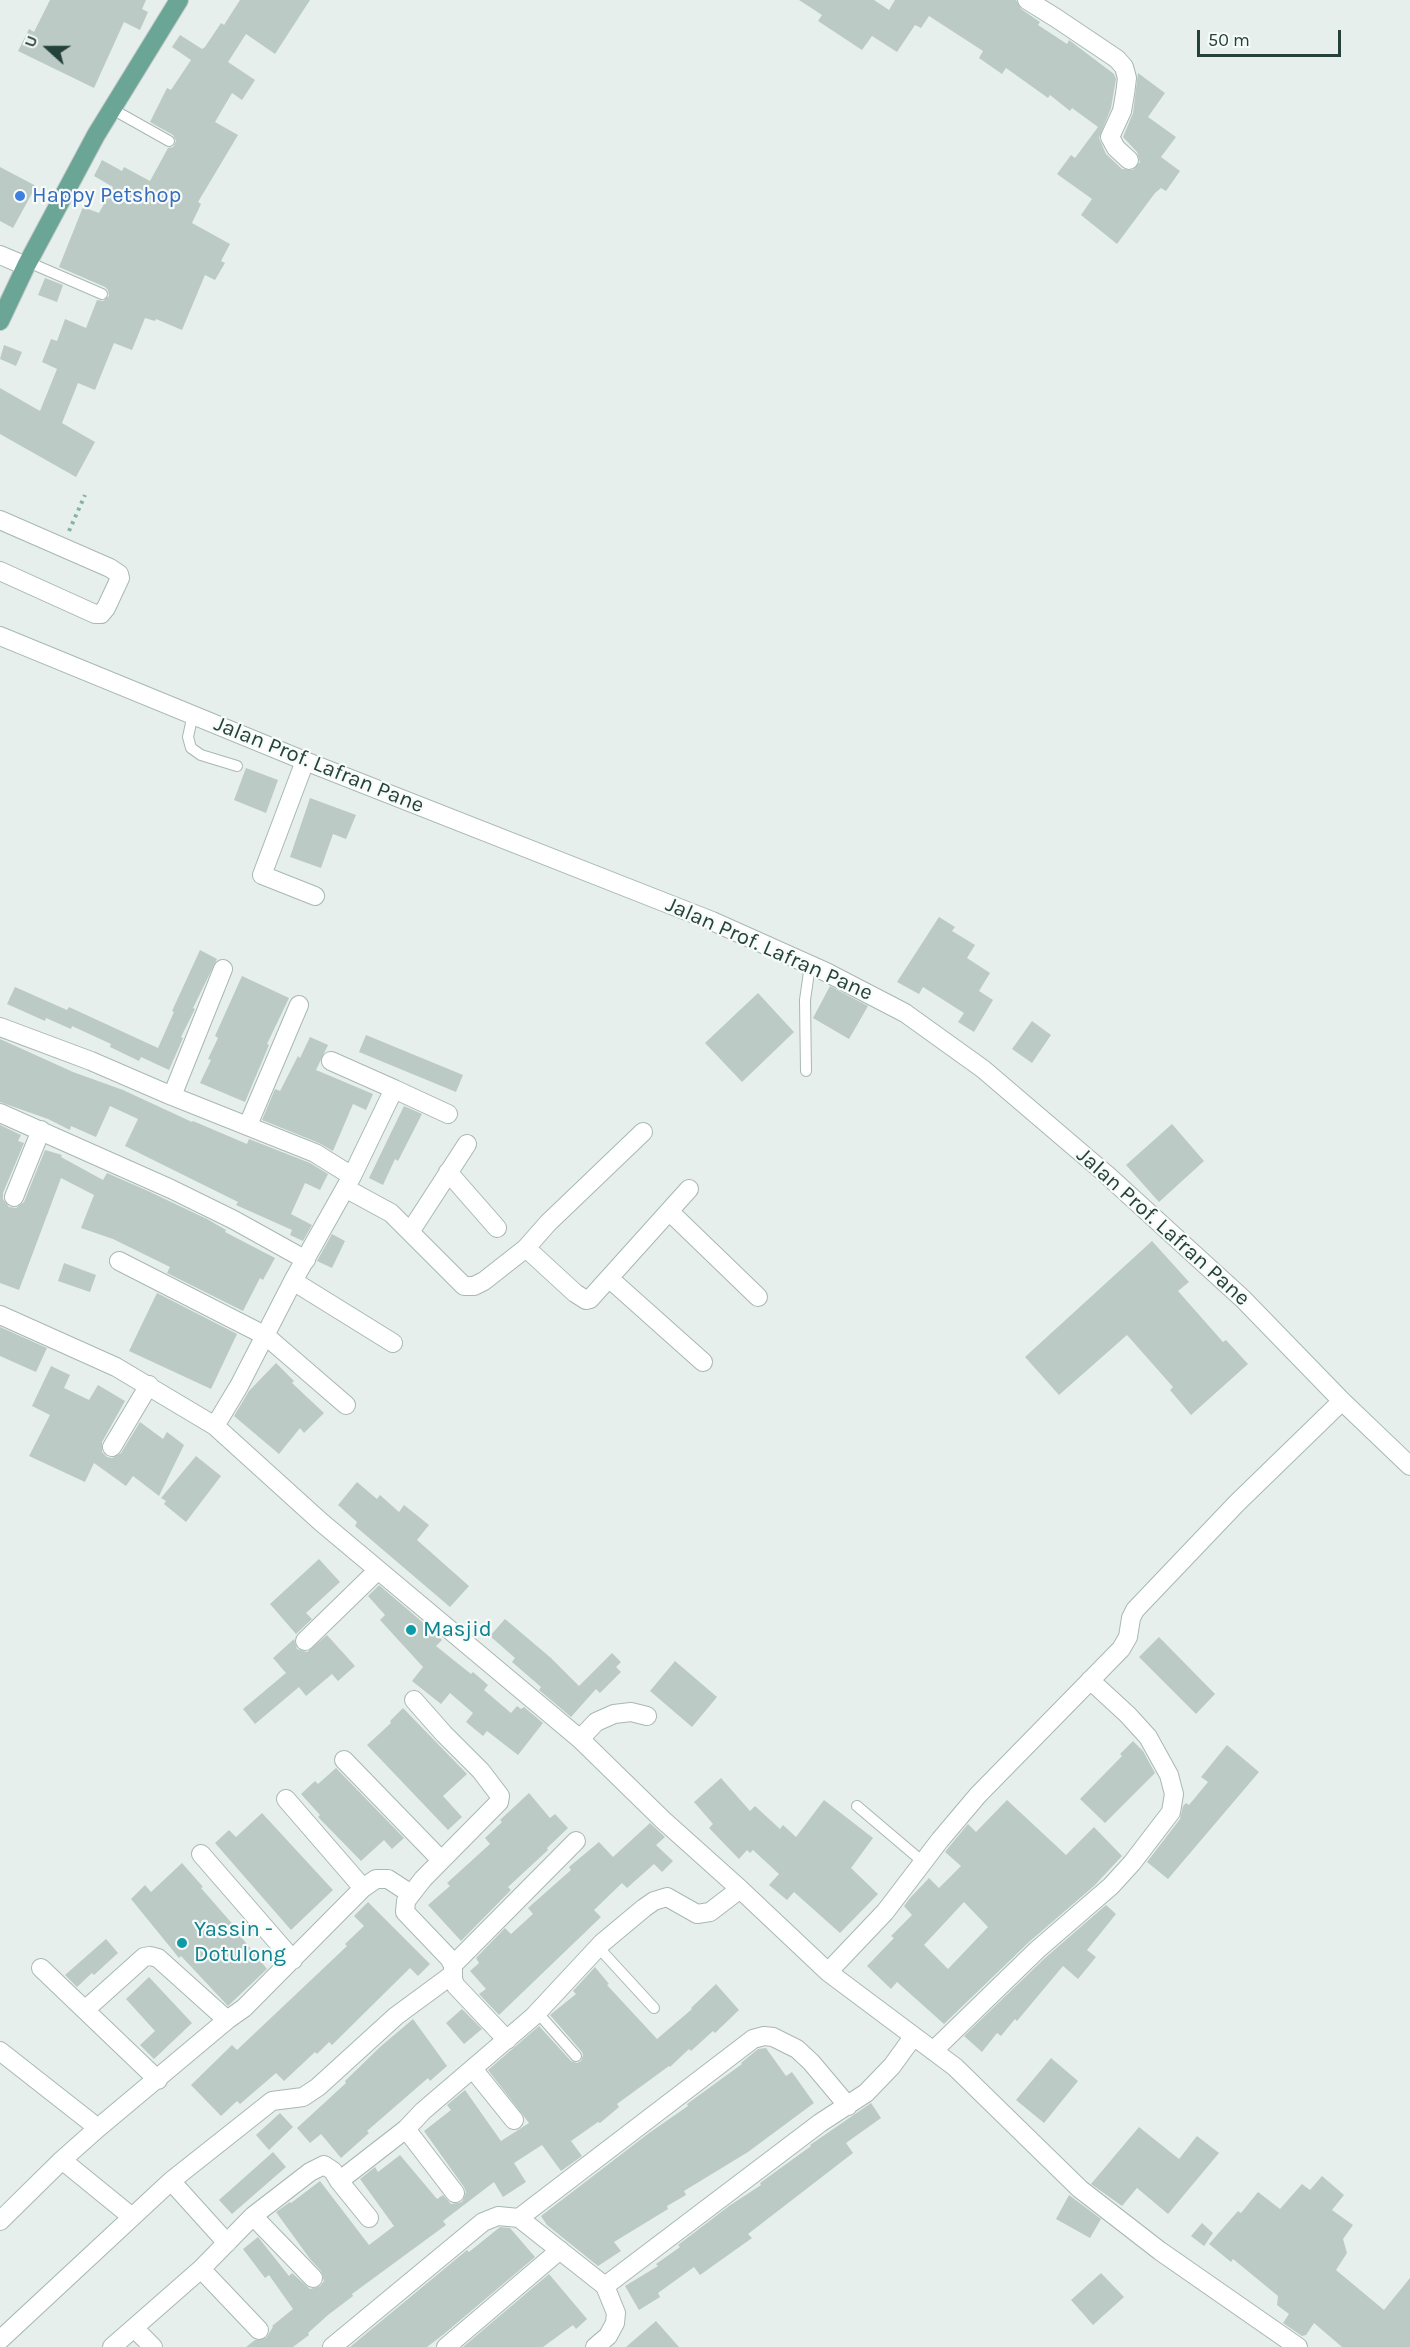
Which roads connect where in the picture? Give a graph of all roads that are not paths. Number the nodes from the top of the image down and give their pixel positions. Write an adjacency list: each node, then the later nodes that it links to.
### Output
1 (179, 0): 3 (main road)
2 (1027, 0): 5 (street)
3 (112, 109): 4 (lane); 7 (main road)
4 (169, 141)
5 (1129, 160)
6 (0, 255): 7 (street)
7 (27, 264): 8 (lane); 9 (main road)
8 (102, 294)
9 (0, 321)
10 (1, 525): 11 (street)
11 (0, 571)
12 (0, 636): 13 (street, Jalan Prof. Lafran Pane)
13 (193, 714): 14 (street, Jalan Prof. Lafran Pane); 15 (lane)
14 (305, 761): 16 (street); 17 (street, Jalan Prof. Lafran Pane)
15 (237, 766)
16 (315, 896)
17 (810, 965): 22 (lane); 49 (street, Jalan Prof. Lafran Pane)
18 (223, 969): 24 (street)
19 (299, 1005): 27 (street)
20 (0, 1027): 24 (street)
21 (332, 1061): 23 (street)
22 (806, 1071)
23 (394, 1089): 26 (street); 32 (street)
24 (172, 1096): 27 (street)
25 (0, 1113): 28 (street)
26 (448, 1114)
27 (248, 1125): 32 (street)
28 (41, 1130): 34 (street); 39 (street)
29 (643, 1132): 38 (street)
30 (467, 1144): 31 (street)
31 (448, 1172): 36 (street); 37 (street)
32 (348, 1182): 37 (street); 39 (street)
33 (689, 1189): 35 (street)
34 (14, 1197)
35 (670, 1212): 41 (street); 43 (street)
36 (497, 1228)
37 (410, 1232): 38 (street)
38 (526, 1248): 41 (street)
39 (306, 1260): 42 (street)
40 (119, 1261): 45 (street)
41 (610, 1279): 47 (street)
42 (293, 1281): 45 (street); 46 (street)
43 (758, 1298)
44 (0, 1315): 48 (street)
45 (266, 1336): 50 (street); 51 (street)
46 (393, 1343)
47 (703, 1362)
48 (149, 1385): 51 (street); 52 (street)
49 (1342, 1401): 53 (street, Jalan Prof. Lafran Pane); 56 (street)
50 (346, 1405)
51 (215, 1426): 54 (street)
52 (112, 1448)
53 (1410, 1466)
54 (378, 1570): 55 (street); 59 (street)
55 (305, 1641)
56 (1090, 1680): 66 (street); 82 (street)
57 (414, 1700): 65 (street)
58 (647, 1716): 59 (street)
59 (580, 1739): 68 (street)
60 (344, 1760): 65 (street)
61 (286, 1799): 67 (street)
62 (857, 1806): 66 (lane)
63 (576, 1840): 73 (street)
64 (201, 1854): 71 (street)
65 (441, 1860): 69 (street)
66 (922, 1862): 74 (street)
67 (363, 1888): 69 (street); 71 (street)
68 (740, 1889): 70 (street); 74 (street)
69 (411, 1894): 73 (street)
70 (598, 1947): 75 (lane); 77 (street)
71 (293, 1960): 78 (street)
72 (41, 1968): 76 (street)
73 (453, 1969): 80 (street); 91 (street)
74 (828, 1972): 79 (street)
75 (654, 2008)
76 (85, 2010): 78 (street); 85 (street)
77 (537, 2012): 80 (street); 83 (lane)
78 (227, 2020): 85 (street)
79 (913, 2037): 82 (street); 86 (street)
80 (507, 2040): 84 (street)
81 (0, 2051): 88 (street)
82 (933, 2051): 112 (street)
83 (576, 2056)
84 (473, 2069): 87 (street); 89 (street)
85 (158, 2080): 88 (street)
86 (848, 2106): 97 (street); 103 (street)
87 (514, 2120)
88 (98, 2128): 90 (street)
89 (406, 2129): 92 (street); 93 (street)
90 (62, 2160): 95 (street); 98 (street)
91 (171, 2181): 95 (street); 99 (street)
92 (339, 2181): 94 (street); 96 (street)
93 (455, 2193)
94 (253, 2216): 99 (street); 102 (street)
95 (132, 2217): 106 (street)
96 (369, 2217)
97 (519, 2218): 100 (street); 107 (street)
98 (0, 2221)
99 (227, 2243): 101 (street)
100 (560, 2250): 103 (street); 110 (street)
101 (201, 2269): 104 (street); 105 (street)
102 (313, 2278)
103 (605, 2286): 111 (street)
104 (134, 2328): 108 (street); 109 (street)
105 (259, 2330)
106 (0, 2340)
107 (341, 2344)
108 (112, 2347)
109 (153, 2347)
110 (446, 2347)
111 (595, 2347)
112 (1298, 2347)

